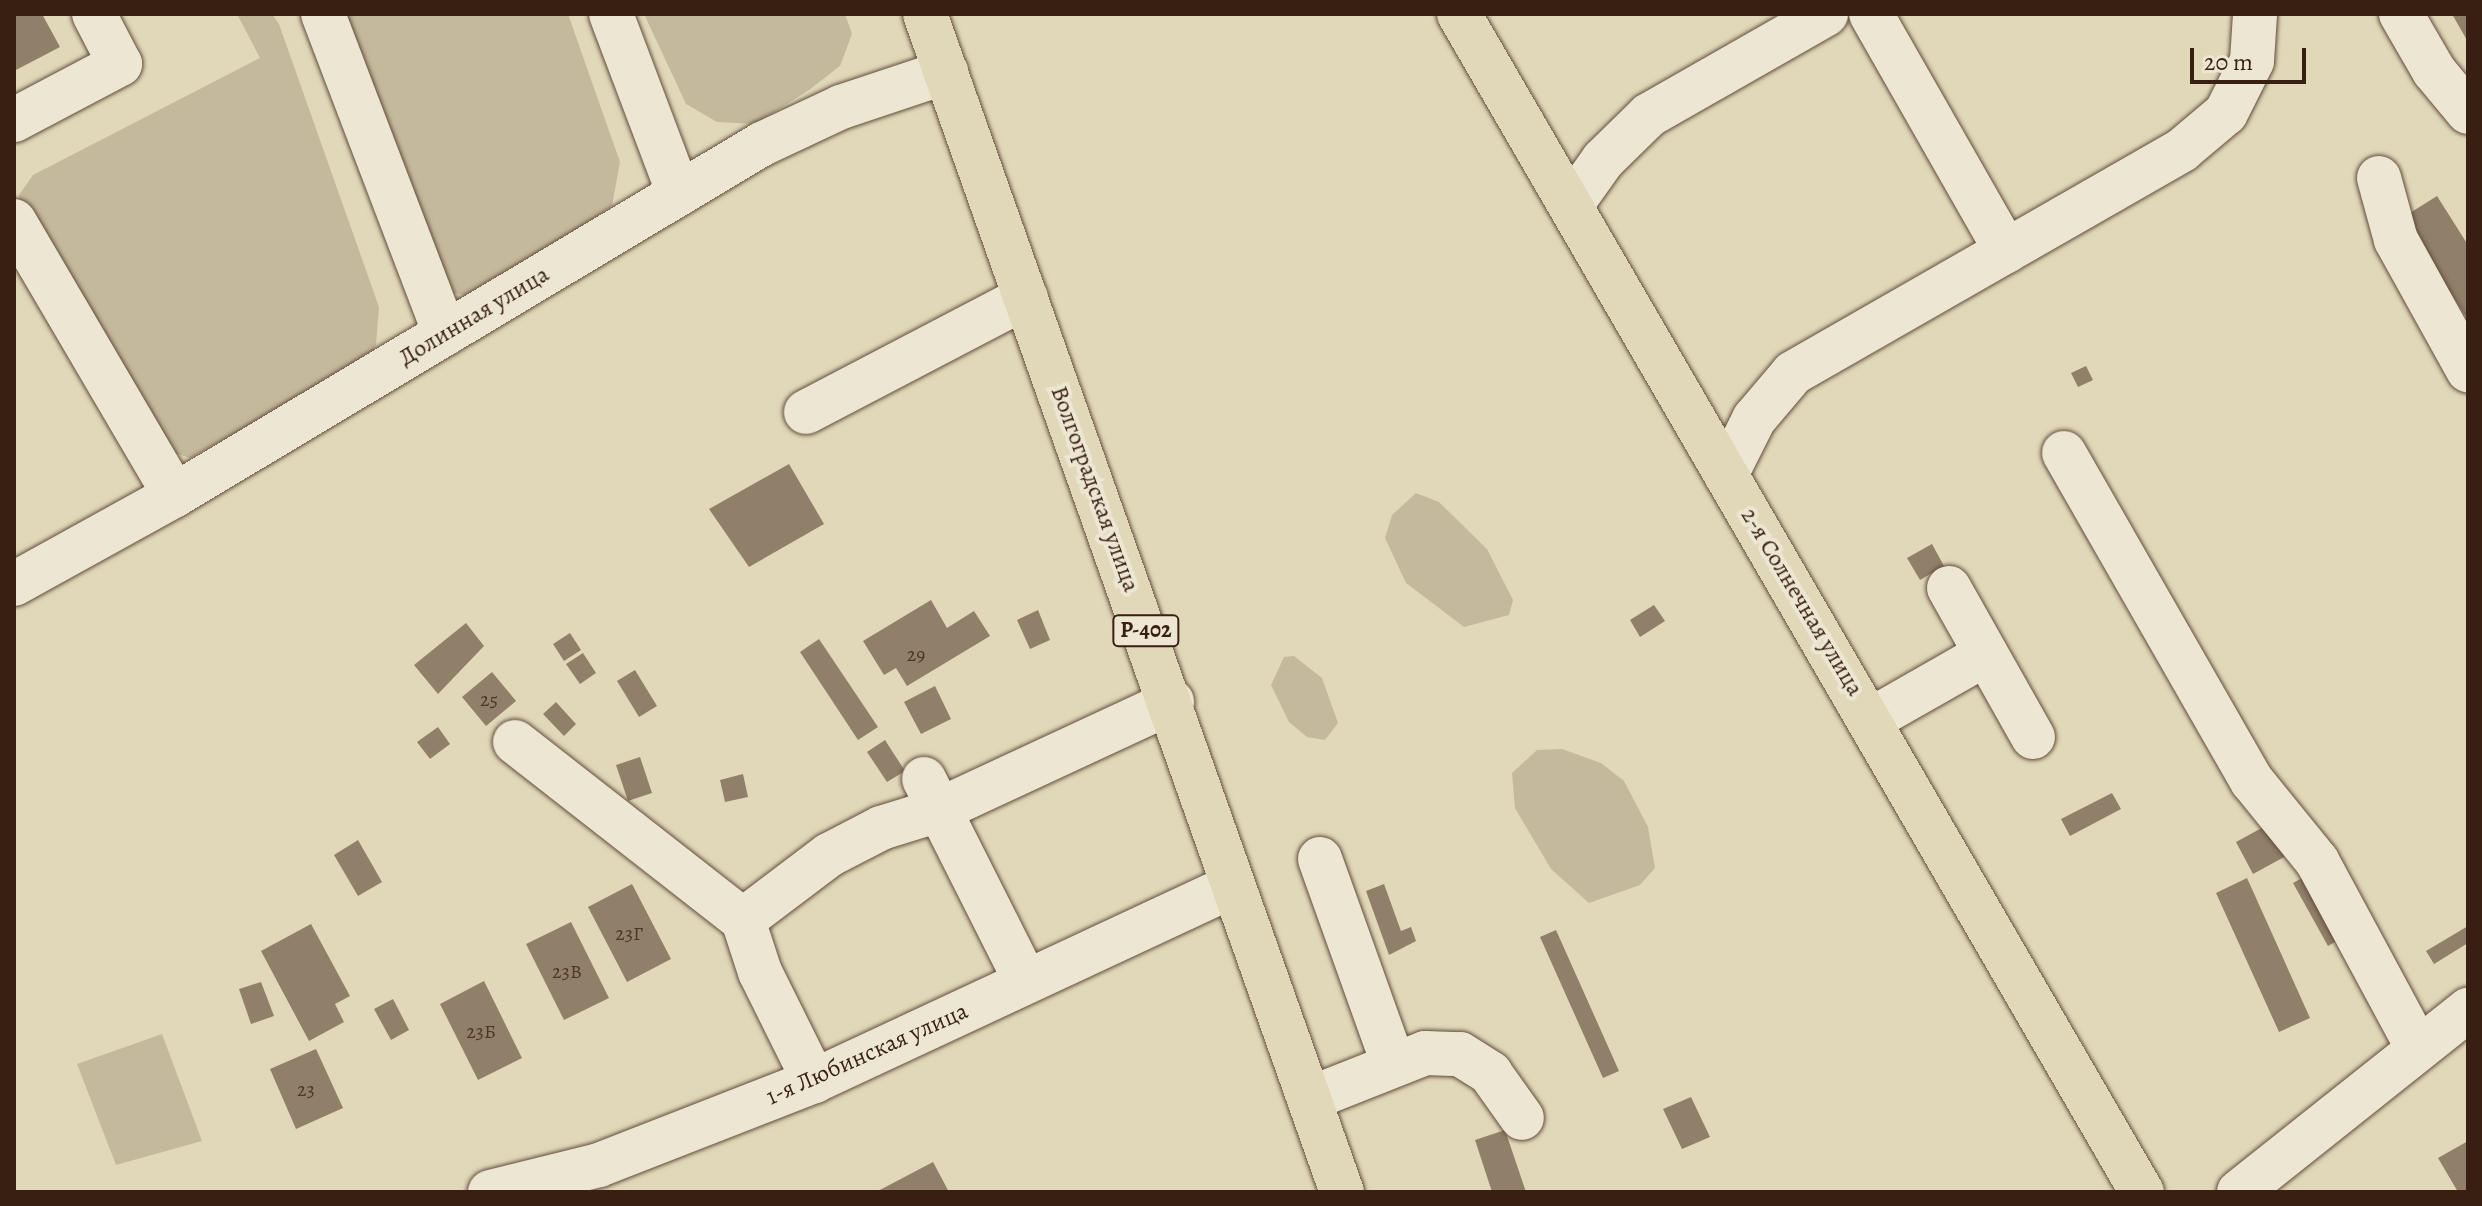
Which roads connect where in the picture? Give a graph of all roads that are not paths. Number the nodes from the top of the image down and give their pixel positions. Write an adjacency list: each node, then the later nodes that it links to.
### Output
1 (94, 14): 13 (street)
2 (323, 14): 20 (street)
3 (611, 14): 15 (street)
4 (925, 14): 11 (main road, Волгоградская улица / Р-402)
5 (1459, 14): 16 (main road, 2-я Солнечная улица)
6 (1826, 14): 10 (street)
7 (1871, 14): 18 (street)
8 (2255, 14): 18 (street)
9 (2401, 14): 12 (street)
10 (1761, 30): 16 (street)
11 (946, 72): 15 (street, Долинная улица); 19 (main road, Волгоградская улица / Р-402)
12 (2468, 112)
13 (14, 120)
14 (2379, 178): 21 (street)
15 (679, 194): 20 (street, Долинная улица)
16 (1571, 205): 24 (main road, 2-я Солнечная улица)
17 (14, 221): 25 (street)
18 (2006, 251): 24 (street)
19 (1026, 297): 22 (street); 29 (main road, Волгоградская улица / Р-402)
20 (445, 334): 25 (street, Долинная улица)
21 (2468, 370)
22 (806, 412)
23 (2064, 453): 39 (street)
24 (1726, 475): 30 (main road, 2-я Солнечная улица)
25 (175, 495): 26 (street, Долинная улица)
26 (14, 584)
27 (1949, 588): 28 (street)
28 (1986, 654): 30 (street); 31 (street)
29 (1172, 702): 33 (street); 35 (main road, Волгоградская улица / Р-402)
30 (1872, 719): 46 (main road, 2-я Солнечная улица)
31 (2033, 737)
32 (515, 742): 36 (street)
33 (932, 795): 36 (street); 37 (street)
34 (1320, 859): 40 (street)
35 (1233, 886): 37 (street, 1-я Любинская улица); 42 (main road, Волгоградская улица / Р-402)
36 (743, 920): 41 (street)
37 (1026, 982): 41 (street, 1-я Любинская улица)
38 (2468, 1010): 39 (street)
39 (2417, 1047): 47 (street)
40 (1393, 1063): 42 (street); 43 (street)
41 (814, 1081): 44 (street, 1-я Любинская улица)
42 (1309, 1099): 45 (main road, Волгоградская улица / Р-402)
43 (1522, 1118)
44 (490, 1192)
45 (1342, 1192)
46 (2142, 1192)
47 (2239, 1192)

